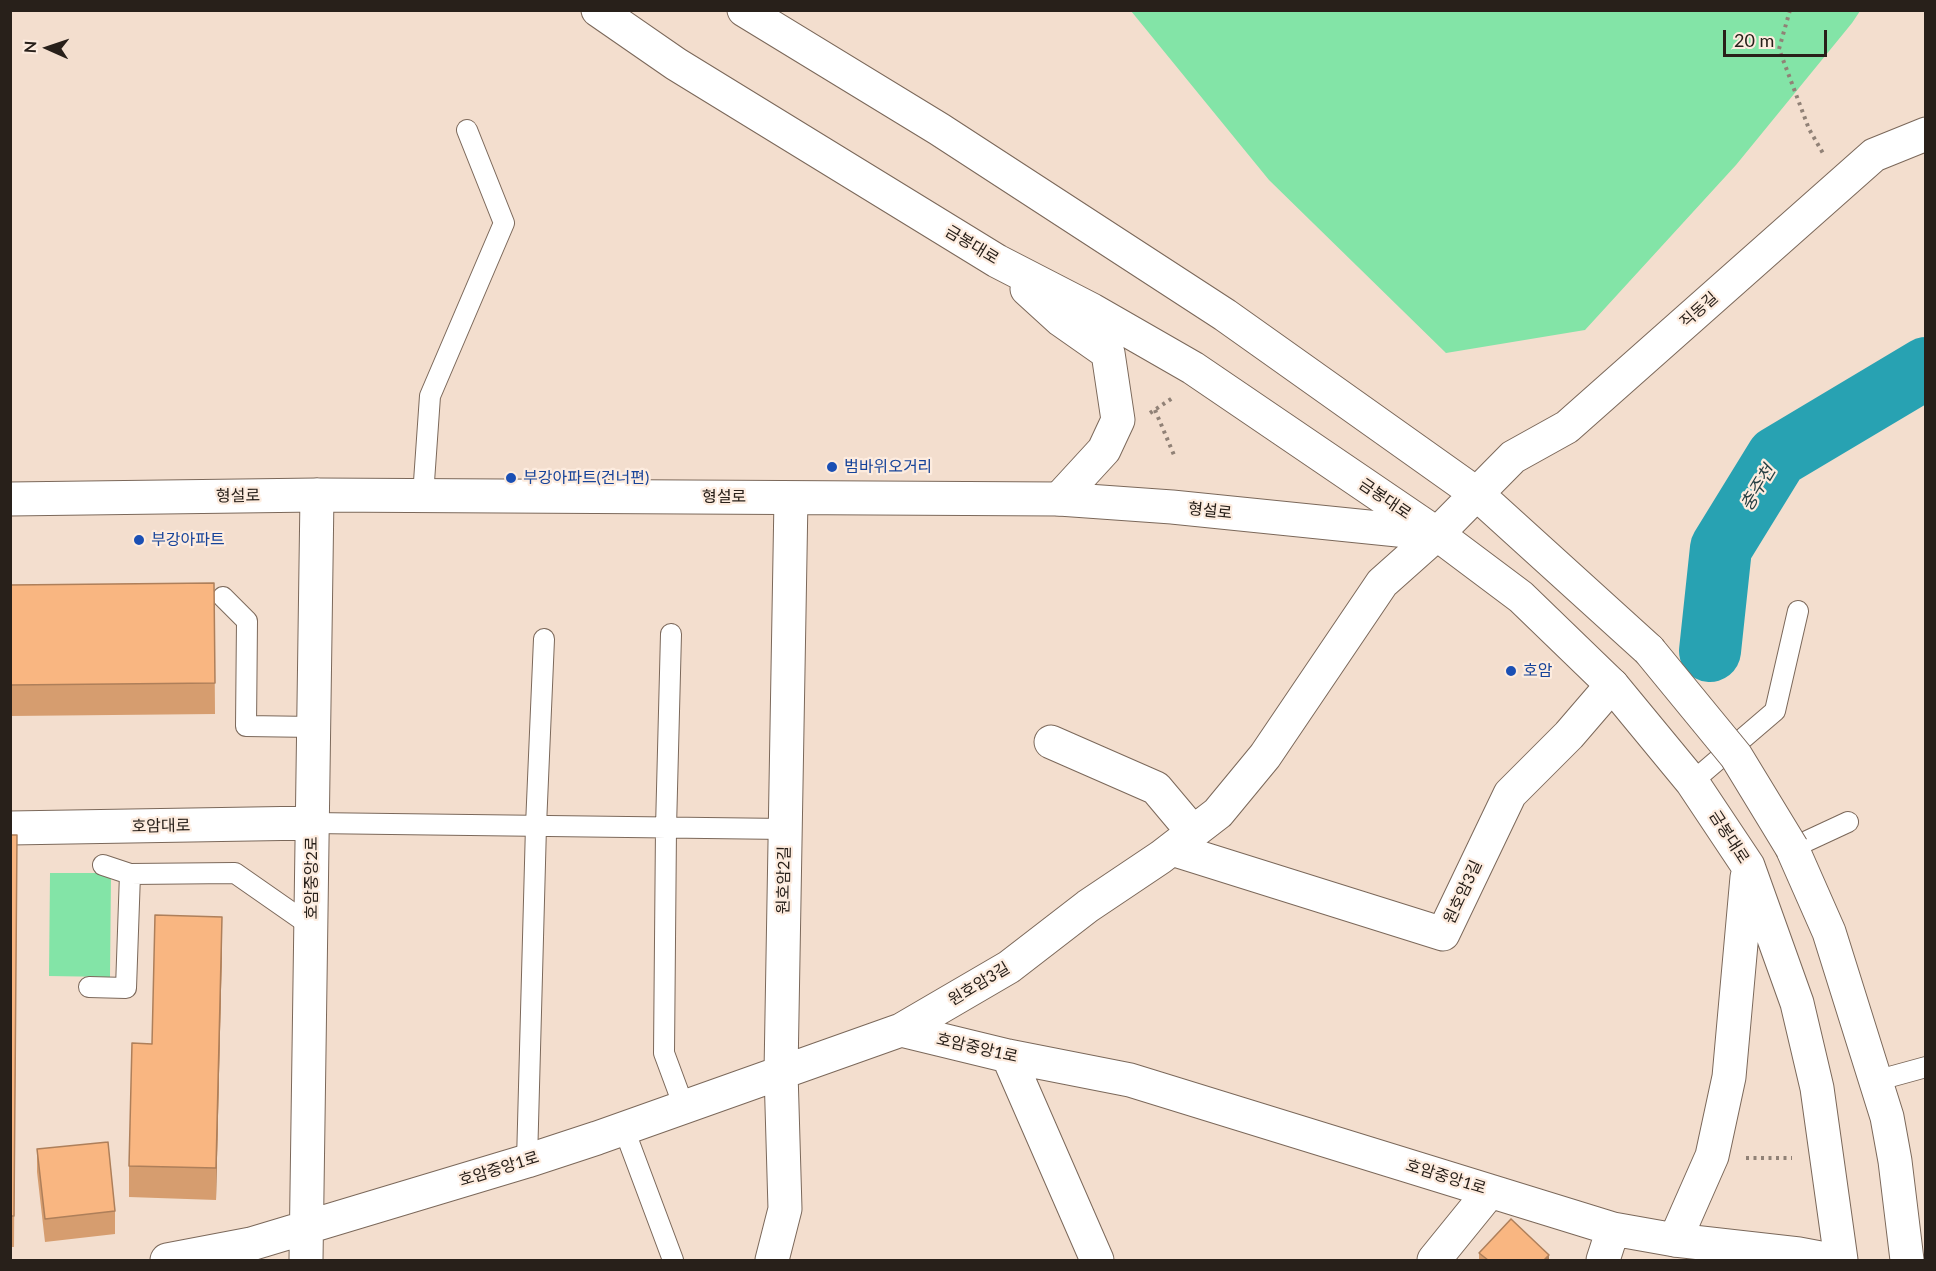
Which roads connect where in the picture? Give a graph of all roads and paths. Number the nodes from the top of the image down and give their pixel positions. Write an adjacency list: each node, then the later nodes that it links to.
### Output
1 (598, 10): 7 (street, 금봉대로)
2 (744, 10): 12 (street)
3 (1790, 10): 6 (path)
4 (467, 130): 14 (lane)
5 (1926, 134): 6 (street, 직동길)
6 (1841, 184): 12 (street, 직동길)
7 (997, 261): 17 (street); 18 (street, 금봉대로)
8 (1179, 394): 9 (path)
9 (1155, 410): 10 (path); 11 (path)
10 (1146, 416)
11 (1174, 455)
12 (1477, 494): 18 (street, 직동길); 34 (street, bridge)
13 (317, 495): 14 (street, 형설로); 16 (street, 형설로); 24 (street, 호암중앙2로)
14 (423, 496): 15 (street, 형설로)
15 (791, 498): 17 (street, 형설로); 32 (street, 원호암2길)
16 (10, 499)
17 (1059, 499): 18 (street, 형설로)
18 (1437, 534): 23 (street, 금봉대로); 33 (street, 원호암3길)
19 (223, 597): 24 (lane)
20 (1798, 611): 26 (lane)
21 (671, 634): 31 (lane)
22 (544, 639): 29 (lane)
23 (1612, 685): 26 (street, 금봉대로); 33 (street, 원호암3길)
24 (314, 727): 28 (street, 호암중앙2로)
25 (1051, 742): 33 (street)
26 (1692, 782): 36 (street, 금봉대로)
27 (1848, 822): 34 (lane)
28 (312, 823): 29 (lane); 30 (street, 호암대로); 38 (street, 호암중앙2로)
29 (536, 826): 31 (lane); 49 (lane)
30 (10, 828)
31 (666, 828): 32 (lane); 45 (lane)
32 (785, 829): 43 (street, 원호암2길)
33 (1182, 841): 40 (street, 원호암3길)
34 (1792, 848): 44 (street)
35 (103, 865): 37 (lane)
36 (1748, 866): 53 (street); 62 (street, 금봉대로)
37 (130, 874): 38 (lane); 39 (lane)
38 (311, 926): 51 (street, 호암중앙2로)
39 (89, 987)
40 (901, 1030): 41 (street, 호암중앙1로); 43 (street, 호암중앙1로)
41 (1008, 1056): 50 (street, 호암중앙1로); 58 (street)
42 (1926, 1067): 44 (lane)
43 (781, 1072): 45 (street, 호암중앙1로); 57 (street, 원호암2길)
44 (1875, 1081): 63 (street)
45 (684, 1107): 46 (street, 호암중앙1로)
46 (624, 1129): 49 (street, 호암중앙1로); 56 (lane)
47 (1739, 1158): 48 (path)
48 (1802, 1158)
49 (527, 1161): 51 (street, 호암중앙1로)
50 (1490, 1191): 52 (street, 호암중앙1로); 59 (street)
51 (307, 1227): 54 (street, 호암중앙1로); 55 (street, 호암중앙2로)
52 (1613, 1229): 53 (street, 호암중앙1로); 60 (street)
53 (1675, 1240): 61 (street, 호암중앙1로)
54 (167, 1260)
55 (306, 1260)
56 (673, 1260)
57 (772, 1260)
58 (1097, 1260)
59 (1434, 1260)
60 (1603, 1260)
61 (1831, 1260)
62 (1841, 1260)
63 (1907, 1260)

